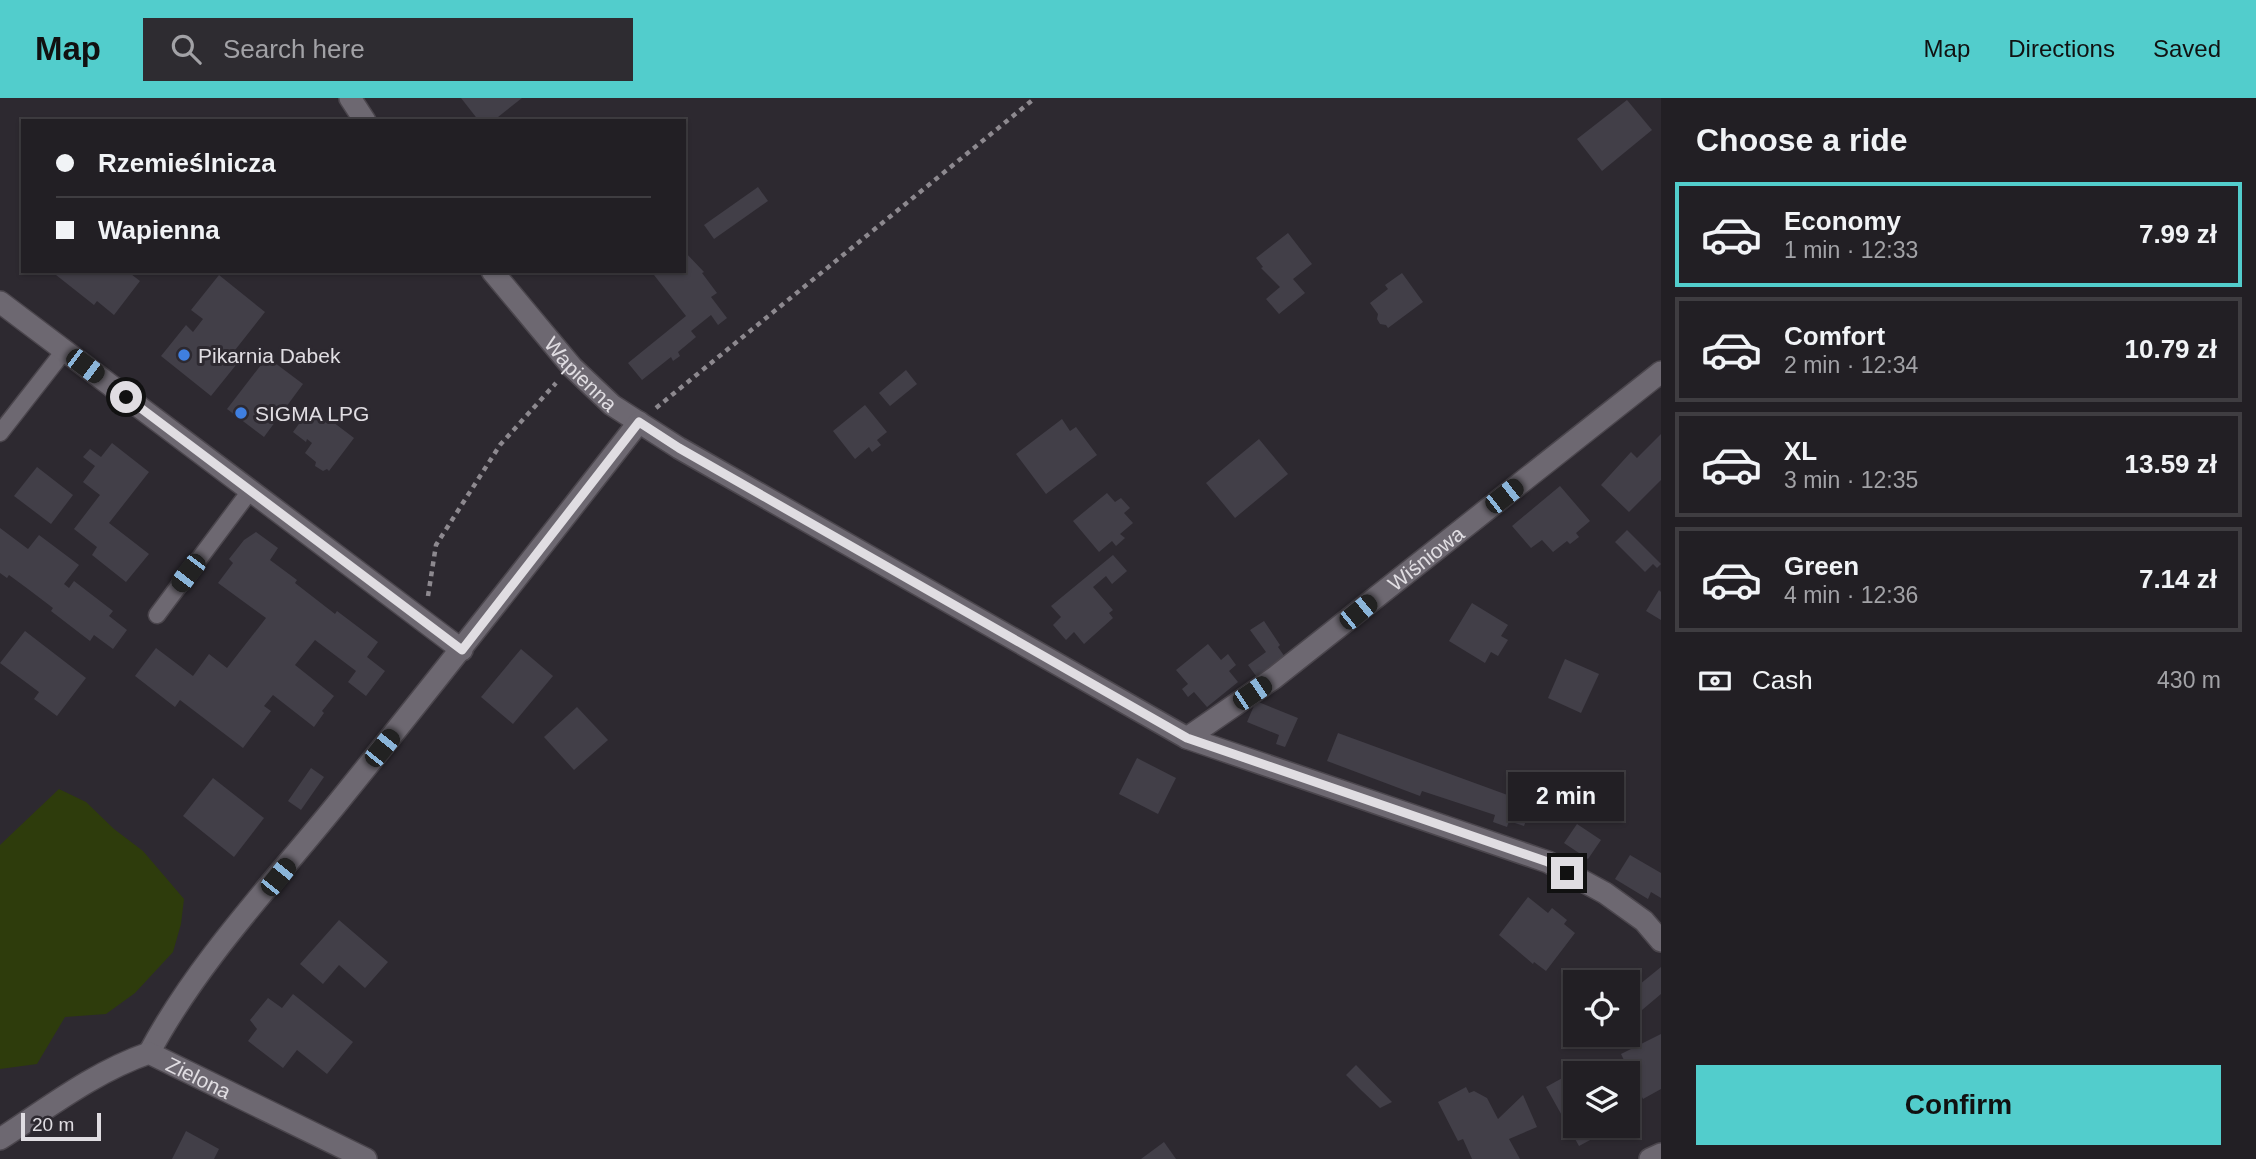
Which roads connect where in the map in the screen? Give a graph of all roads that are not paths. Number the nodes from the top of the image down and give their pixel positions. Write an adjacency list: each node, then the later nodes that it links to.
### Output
1 (350, 98): 2 (street)
2 (364, 119)
3 (494, 273): 7 (street, Wapienna)
4 (0, 303): 5 (street)
5 (64, 351): 8 (lane); 9 (street)
6 (1661, 372): 12 (street, Wiśniowa)
7 (639, 422): 11 (street); 12 (street, Wapienna)
8 (0, 433)
9 (250, 491): 10 (lane); 11 (street)
10 (157, 615)
11 (462, 650): 14 (street)
12 (1187, 738): 13 (street, Wapienna)
13 (1661, 941)
14 (149, 1054): 15 (street, Zielona); 17 (street, Zielona)
15 (0, 1139)
16 (1661, 1154): 18 (street)
17 (366, 1159)
18 (1650, 1159)

